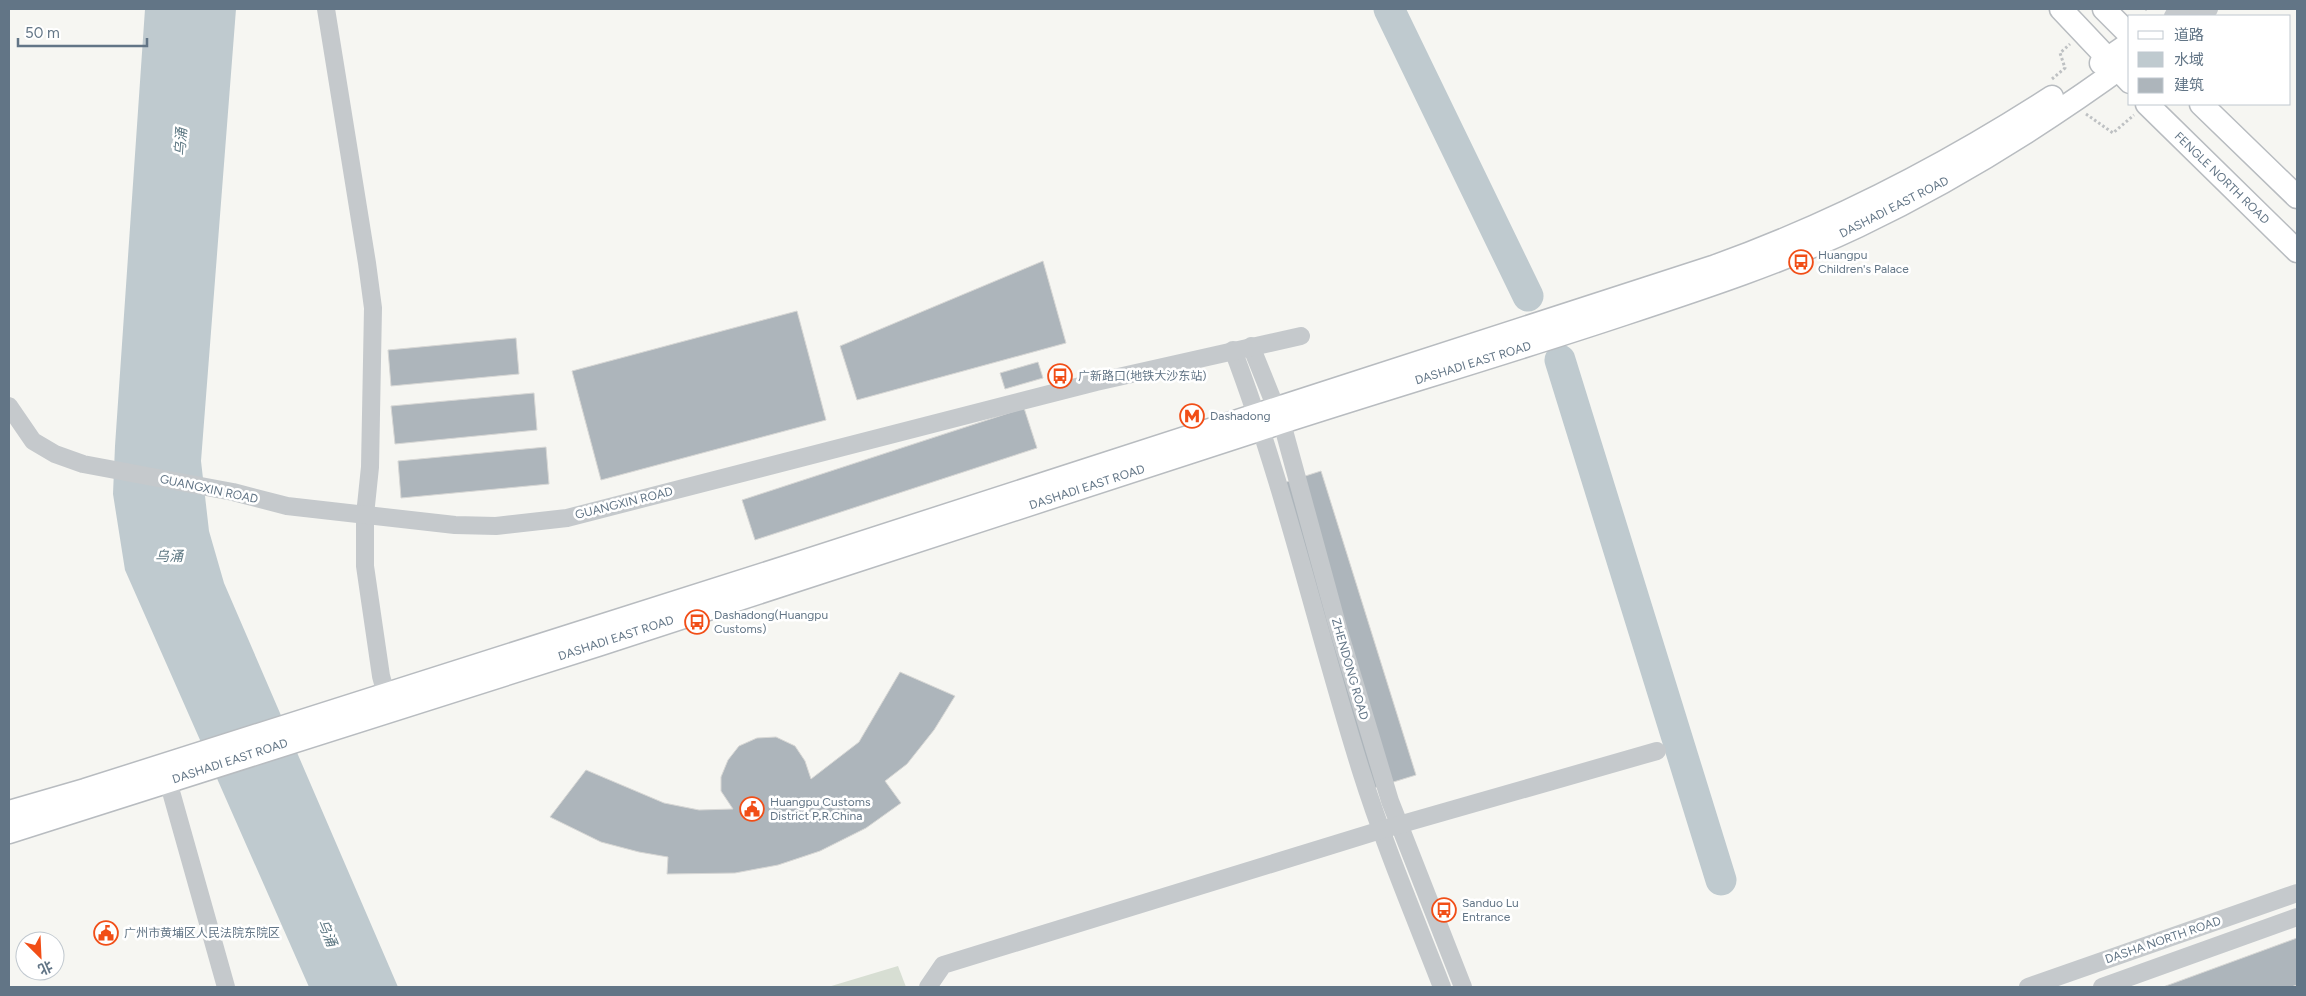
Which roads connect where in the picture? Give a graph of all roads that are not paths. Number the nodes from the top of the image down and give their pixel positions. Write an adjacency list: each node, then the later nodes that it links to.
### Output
1 (326, 9): 18 (street)
2 (2061, 9): 8 (main road)
3 (2104, 9): 6 (main road)
4 (2186, 9): 5 (street)
5 (2175, 15)
6 (2128, 33)
7 (2128, 49): 8 (main road, DASHADI EAST ROAD)
8 (2122, 67): 17 (main road, DASHADI EAST ROAD)
9 (2202, 105): 11 (main road)
10 (2144, 107): 12 (main road, FENGLE NORTH ROAD)
11 (2297, 197)
12 (2297, 252)
13 (1301, 336): 14 (street, GUANGXIN ROAD)
14 (1252, 346): 15 (street, GUANGXIN ROAD); 17 (street, ZHENDONG ROAD)
15 (1233, 350): 17 (street, ZHENDONG ROAD); 18 (street, GUANGXIN ROAD)
16 (9, 406): 18 (street, GUANGXIN ROAD)
17 (1269, 418): 19 (main road, DASHADI EAST ROAD); 24 (street, ZHENDONG ROAD); 25 (street, ZHENDONG ROAD)
18 (365, 515): 19 (street)
19 (388, 702): 21 (main road, DASHADI EAST ROAD)
20 (1657, 751): 24 (street)
21 (196, 763): 22 (main road, DASHADI EAST ROAD); 23 (main road, DASHADI EAST ROAD)
22 (168, 781): 26 (main road, DASHADI EAST ROAD); 29 (street)
23 (9, 812)
24 (1399, 825): 25 (street); 32 (street, ZHENDONG ROAD)
25 (1380, 830): 30 (street); 31 (street, ZHENDONG ROAD)
26 (9, 832)
27 (2297, 893): 33 (street, DASHA NORTH ROAD)
28 (2297, 917): 34 (street, DASHA NORTH ROAD)
29 (226, 987)
30 (928, 987)
31 (1442, 987)
32 (1463, 987)
33 (2028, 987)
34 (2102, 987)

